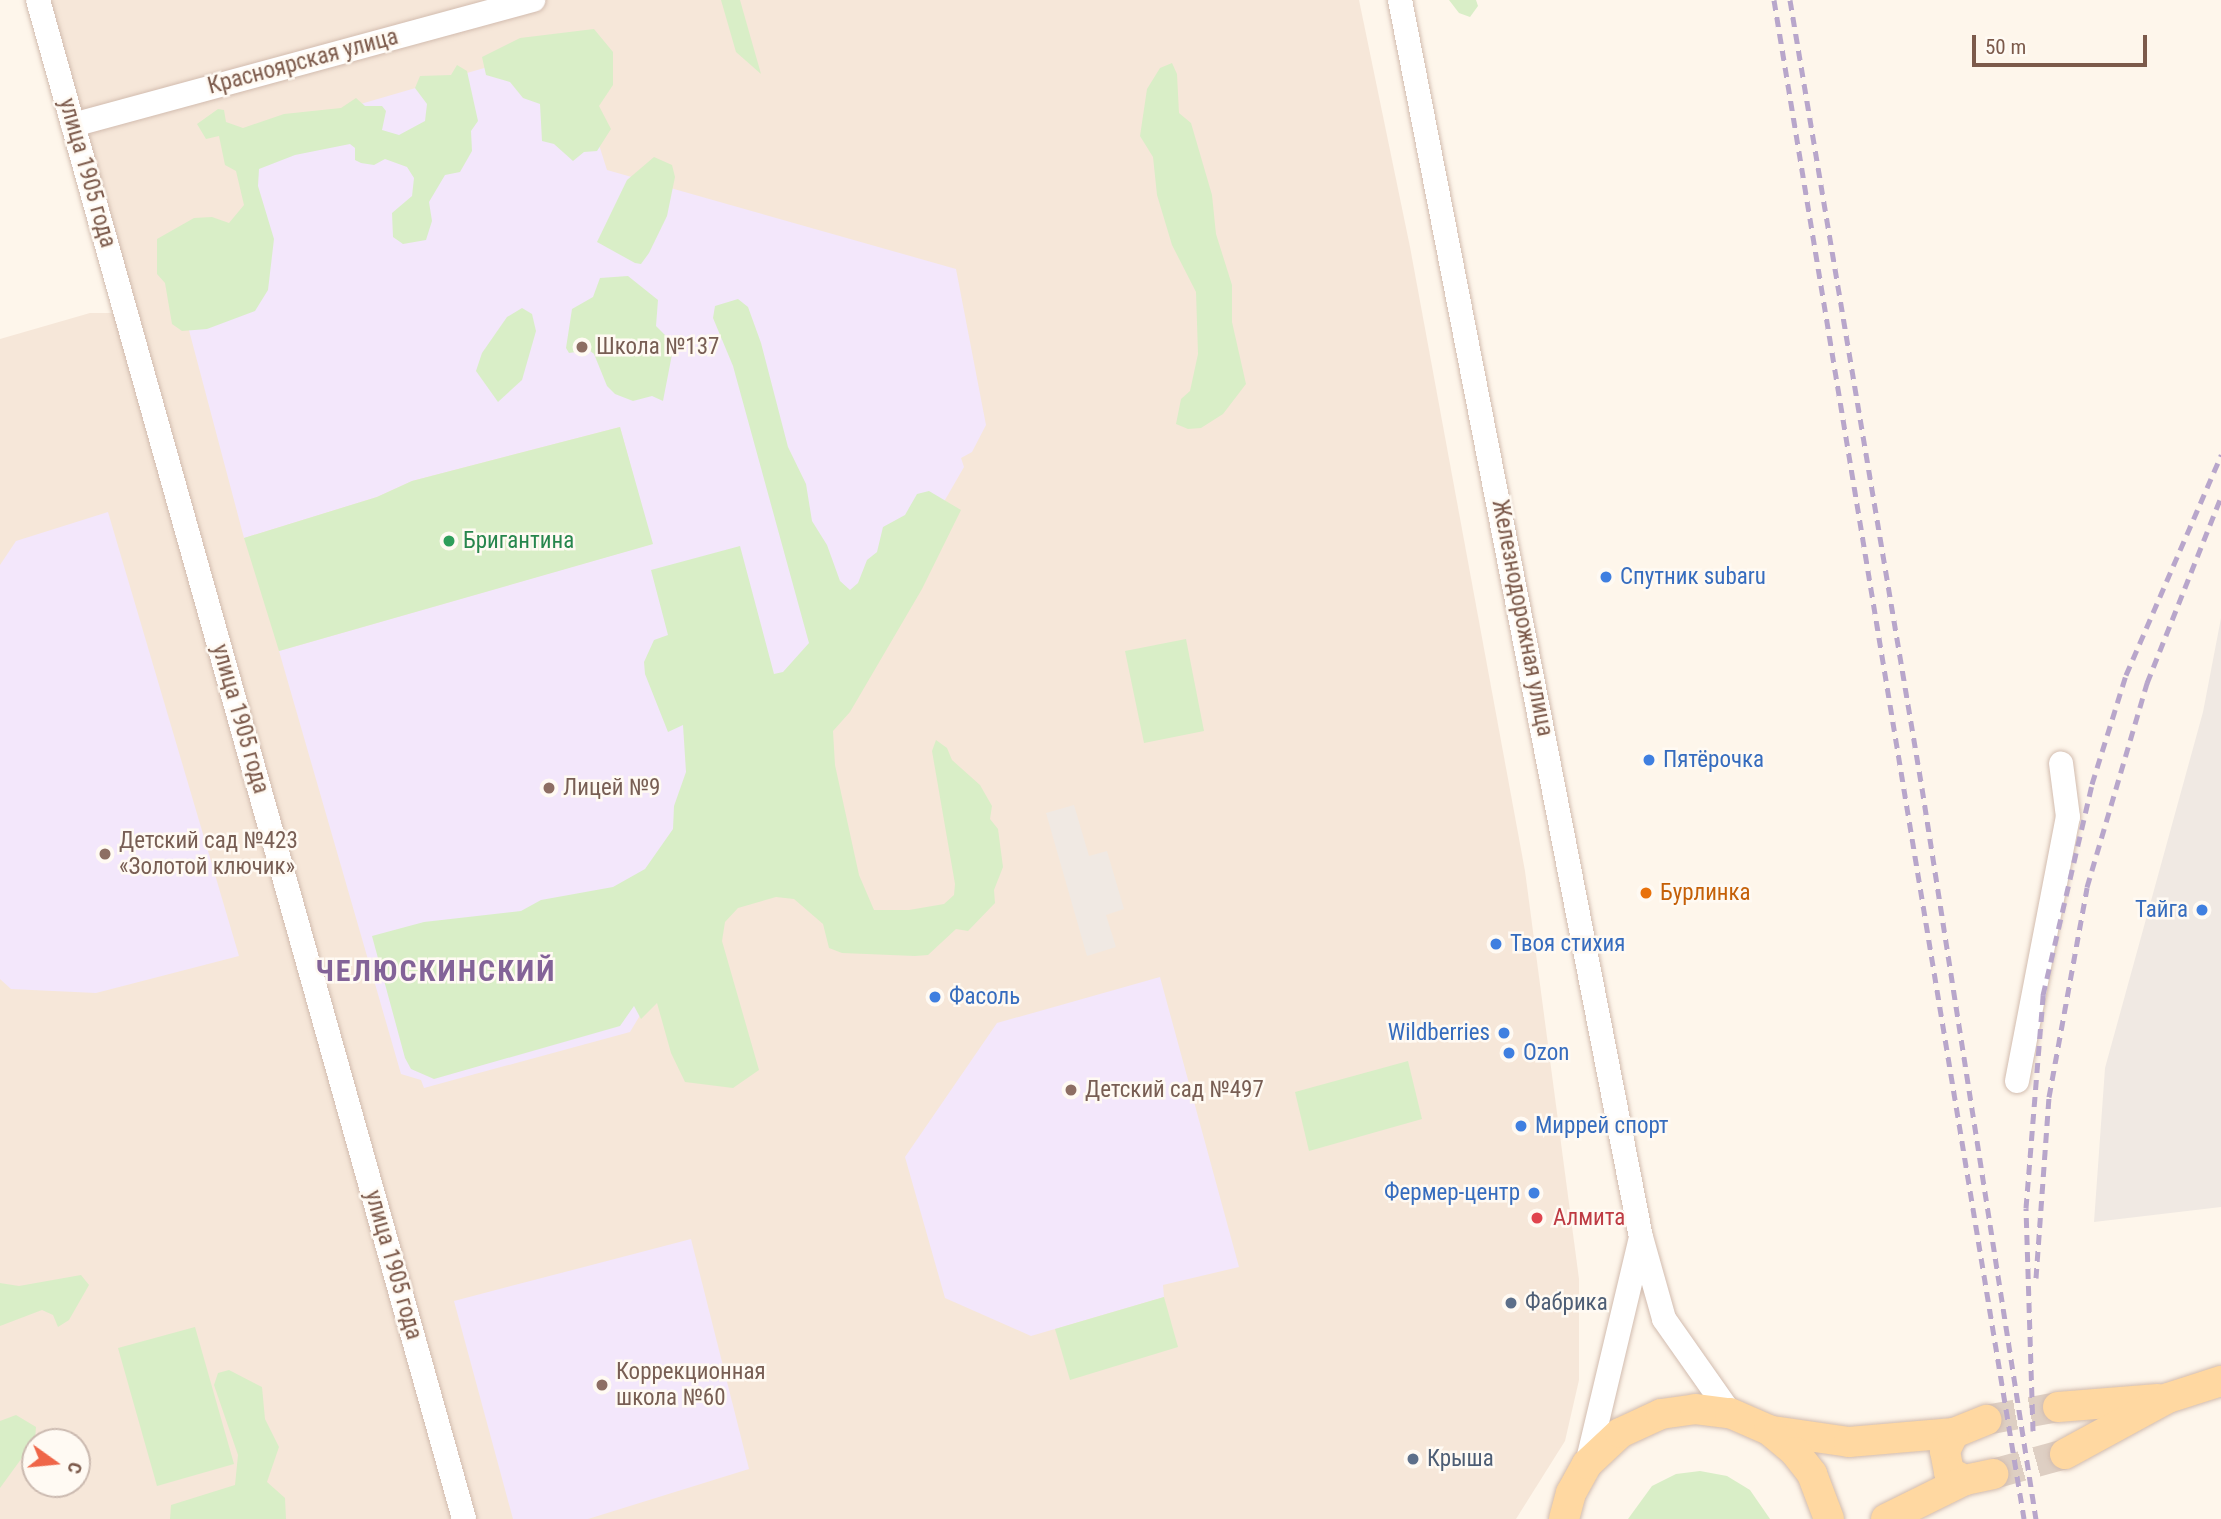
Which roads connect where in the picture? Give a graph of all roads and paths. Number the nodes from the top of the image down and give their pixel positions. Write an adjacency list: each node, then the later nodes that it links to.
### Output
1 (38, 0): 4 (street, улица 1905 года)
2 (533, 0): 4 (street, Красноярская улица)
3 (1400, 0): 7 (street, Железнодорожная улица)
4 (73, 125): 17 (street, улица 1905 года)
5 (2061, 763): 6 (street)
6 (2017, 1082)
7 (1641, 1237): 11 (street, Железнодорожная улица); 16 (street)
8 (2221, 1381): 9 (main road)
9 (2168, 1398): 10 (main road); 15 (main road)
10 (2058, 1407)
11 (1730, 1413): 13 (main road); 16 (main road)
12 (1986, 1420): 14 (main road)
13 (1769, 1430): 14 (main road); 19 (main road)
14 (1954, 1433): 20 (main road)
15 (2065, 1454)
16 (1587, 1464): 18 (main road)
17 (464, 1519)
18 (1564, 1519)
19 (1829, 1519)
20 (1886, 1519)

